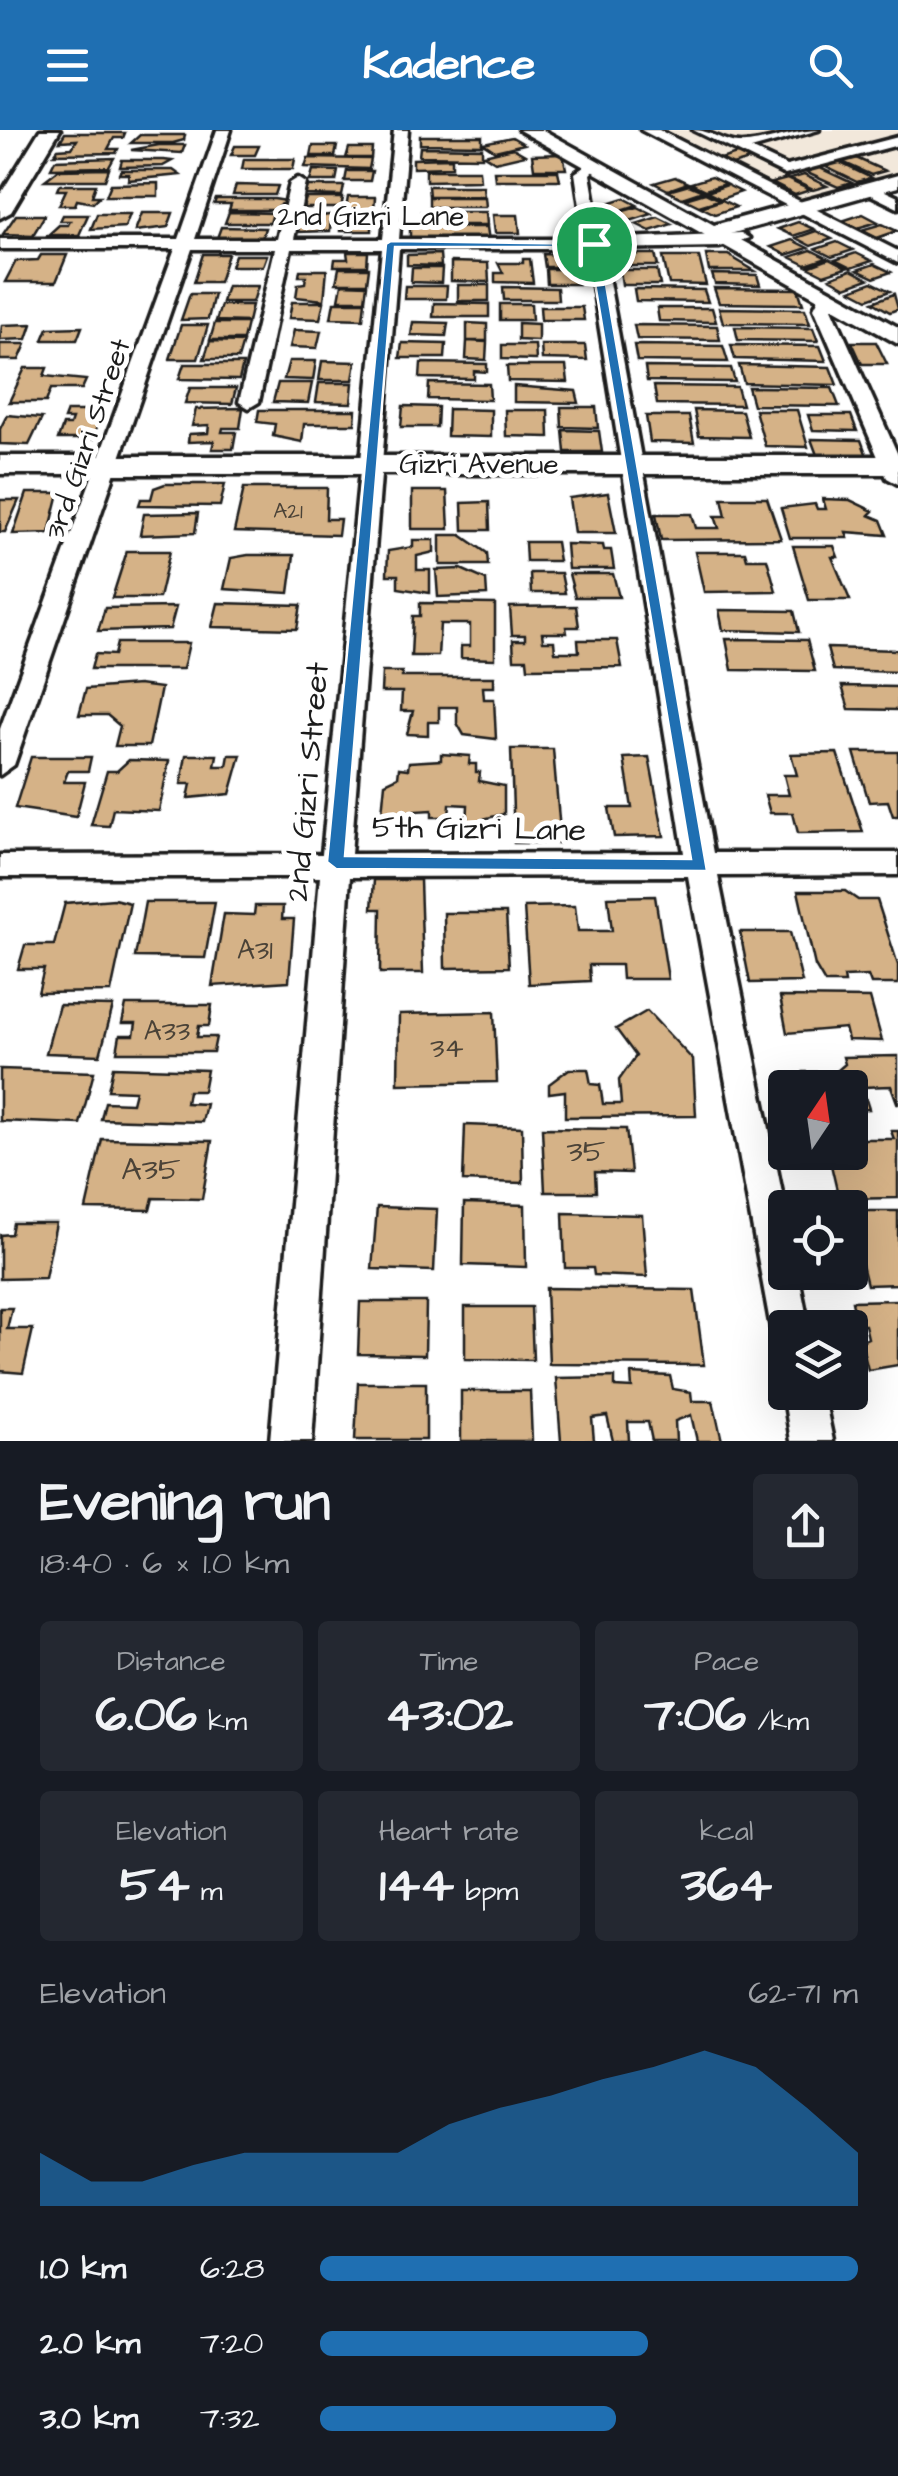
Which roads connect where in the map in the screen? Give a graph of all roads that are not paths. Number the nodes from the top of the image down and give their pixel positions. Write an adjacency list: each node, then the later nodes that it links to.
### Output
1 (38, 130): 21 (main road)
2 (50, 130): 24 (main road)
3 (224, 130): 28 (street, 3rd Gizri Street)
4 (401, 130): 29 (street, 2nd Gizri Street)
5 (528, 130): 17 (main road)
6 (544, 130): 25 (main road)
7 (700, 130): 14 (street)
8 (747, 130): 14 (street)
9 (812, 130): 15 (street)
10 (874, 130): 16 (street)
11 (891, 130): 13 (street)
12 (657, 131): 23 (street)
13 (898, 137): 16 (street)
14 (716, 138): 15 (street)
15 (737, 148): 16 (street)
16 (760, 160)
17 (593, 165): 25 (main road); 30 (street)
18 (898, 181): 20 (main road)
19 (298, 183): 26 (street)
20 (870, 190): 22 (street); 23 (main road)
21 (0, 192)
22 (898, 203)
23 (798, 207): 25 (main road); 31 (street)
24 (0, 212)
25 (727, 235): 30 (street, 2nd Gizri Lane); 32 (main road); 33 (main road)
26 (288, 242): 28 (street, 2nd Gizri Lane); 29 (street, 2nd Gizri Lane); 35 (street)
27 (0, 244): 28 (street, 2nd Gizri Lane)
28 (184, 244): 39 (street, 3rd Gizri Street)
29 (391, 244): 30 (street, 2nd Gizri Lane); 36 (street, 2nd Gizri Street)
30 (594, 244): 37 (street)
31 (898, 258)
32 (828, 298): 34 (main road); 40 (street)
33 (898, 324)
34 (898, 337)
35 (249, 402)
36 (372, 464): 37 (main road, Gizri Avenue); 39 (main road, Gizri Avenue); 42 (street, 2nd Gizri Street)
37 (633, 464): 40 (main road, Gizri Avenue); 45 (street)
38 (0, 466): 39 (main road, Gizri Avenue)
39 (110, 466): 41 (street, 3rd Gizri Street)
40 (896, 469)
41 (0, 765)
42 (336, 862): 44 (street, 5th Gizri Lane); 45 (street, 5th Gizri Lane); 48 (street, 2nd Gizri Street)
43 (898, 864): 45 (street, 5th Gizri Lane)
44 (0, 866)
45 (701, 866): 46 (street)
46 (787, 1310)
47 (806, 1410): 49 (street)
48 (291, 1441)
49 (812, 1441)

